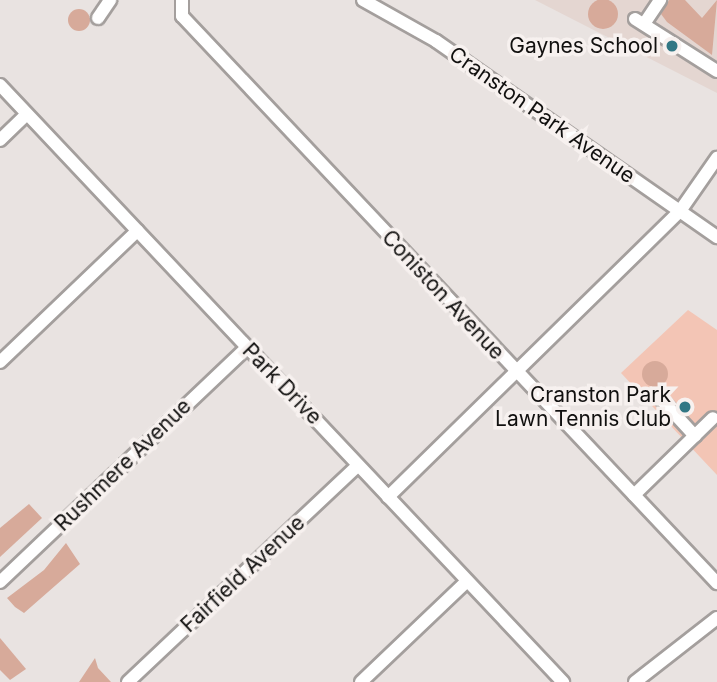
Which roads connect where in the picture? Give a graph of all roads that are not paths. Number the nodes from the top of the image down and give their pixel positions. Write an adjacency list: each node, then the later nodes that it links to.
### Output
1 (110, 0): 5 (street)
2 (182, 0): 16 (street, Coniston Avenue)
3 (363, 0): 11 (street, Cranston Park Avenue)
4 (660, 0): 6 (street)
5 (99, 18)
6 (717, 71)
7 (0, 85): 8 (street, Park Drive)
8 (27, 114): 9 (street); 12 (street, Park Drive)
9 (0, 140)
10 (717, 159): 11 (street)
11 (680, 211): 13 (street, Cranston Park Avenue); 16 (street)
12 (137, 231): 14 (street, Park Drive); 15 (street)
13 (717, 237)
14 (247, 348): 20 (street, Park Drive); 24 (street, Rushmere Avenue)
15 (0, 362)
16 (514, 371): 21 (street, Coniston Avenue); 22 (street)
17 (659, 397): 19 (street)
18 (713, 418): 19 (street)
19 (695, 436): 21 (street)
20 (358, 465): 22 (street, Park Drive); 27 (street, Fairfield Avenue)
21 (634, 495): 25 (street, Coniston Avenue)
22 (388, 497): 23 (street, Park Drive)
23 (467, 581): 28 (street); 29 (street, Park Drive)
24 (0, 582)
25 (717, 583)
26 (717, 618): 30 (street)
27 (128, 682)
28 (361, 682)
29 (563, 682)
30 (635, 682)

